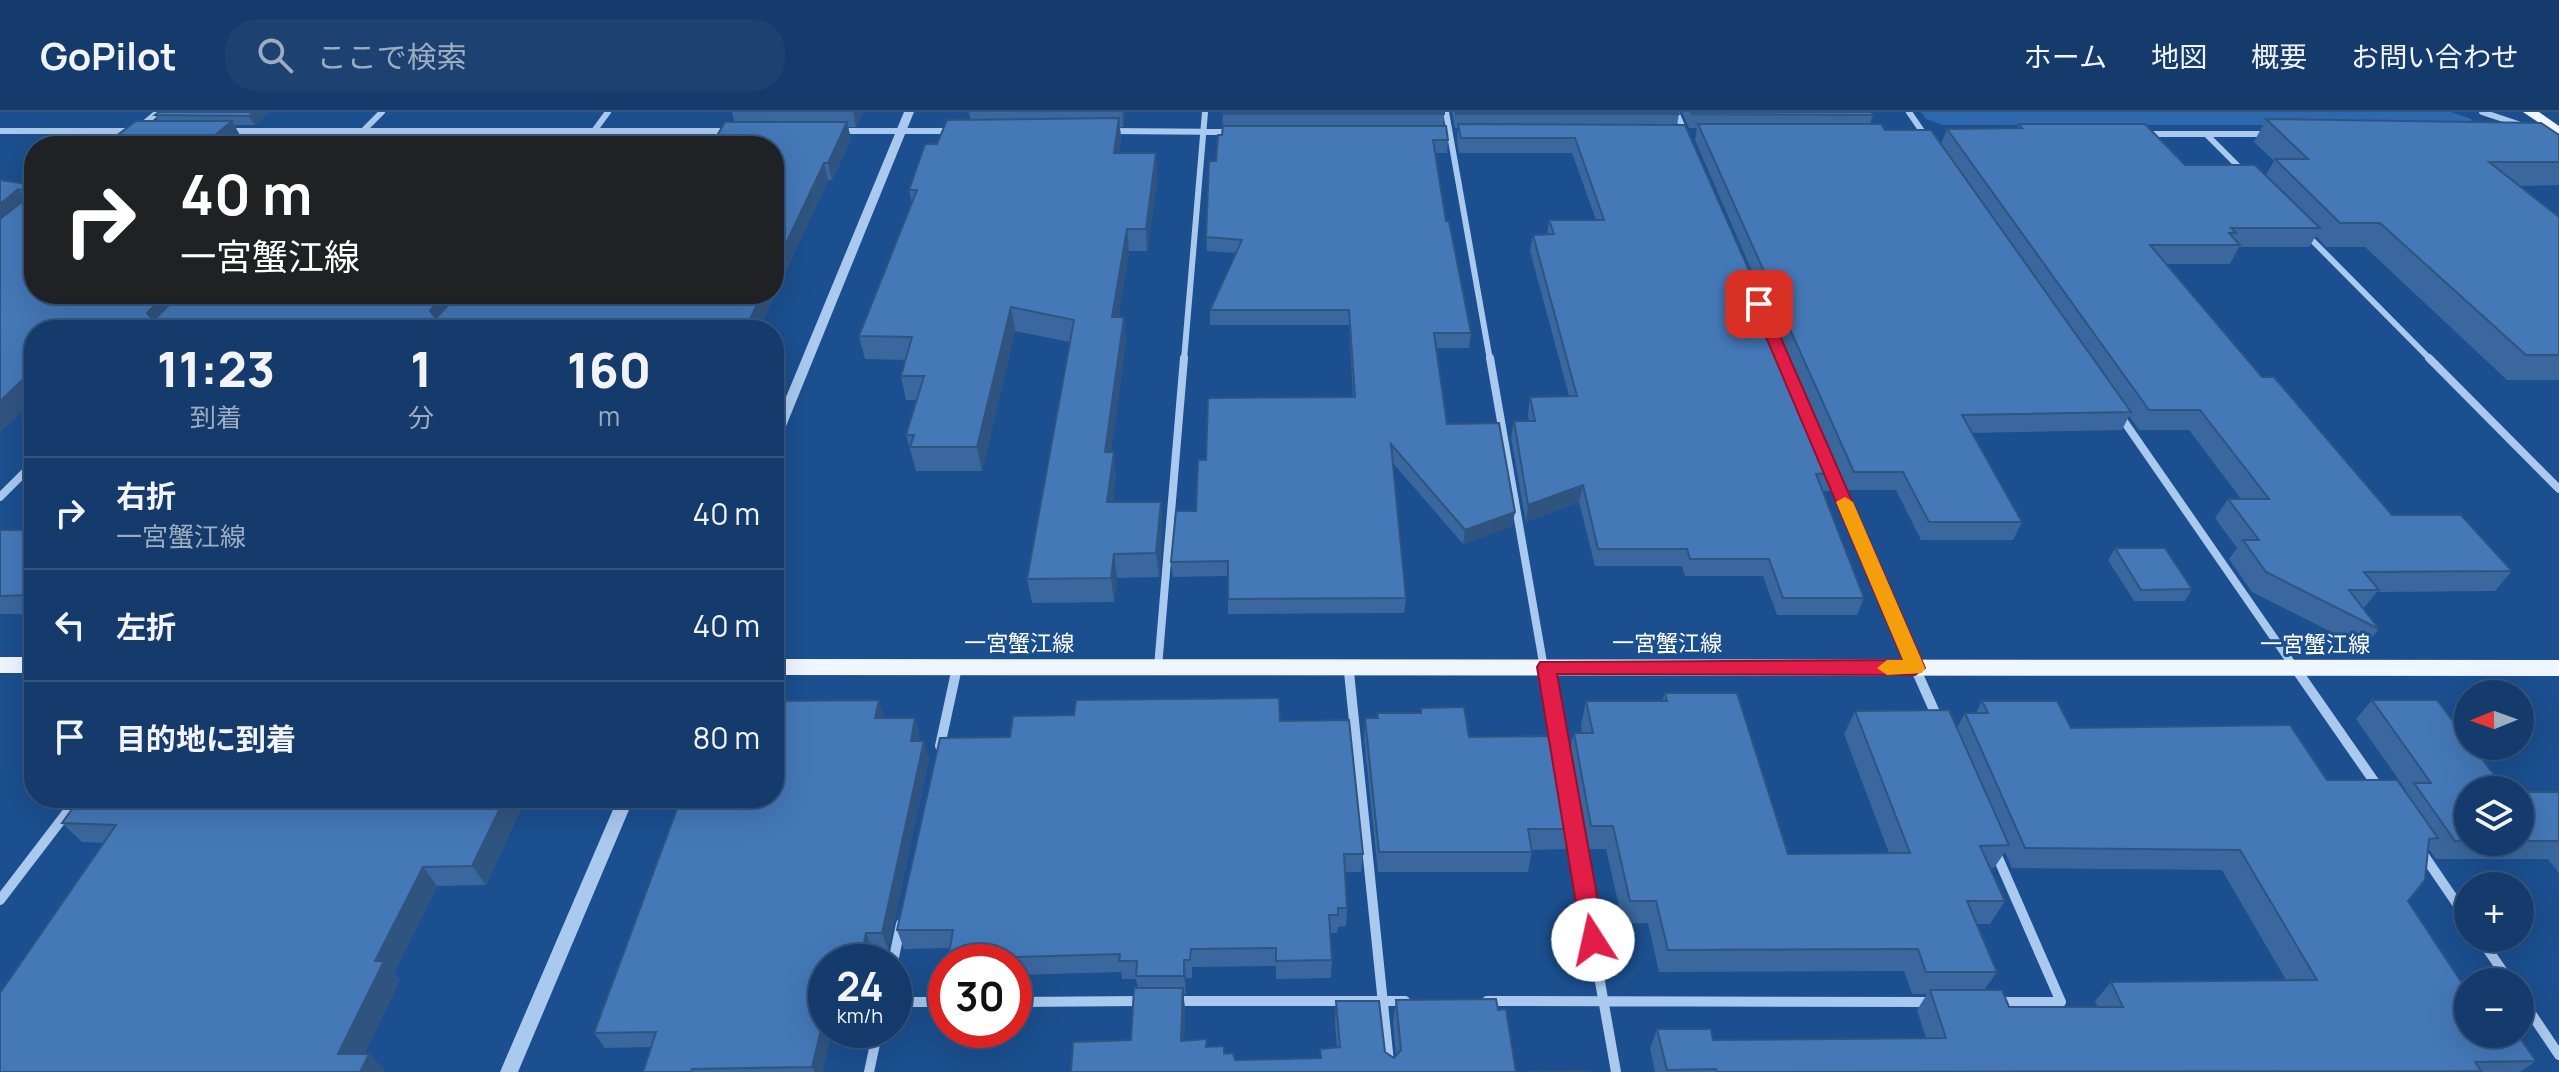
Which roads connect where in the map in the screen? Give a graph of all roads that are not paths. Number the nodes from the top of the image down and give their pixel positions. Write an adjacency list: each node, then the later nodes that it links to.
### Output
1 (158, 112): 14 (street)
2 (382, 112): 17 (street)
3 (608, 112): 18 (street)
4 (909, 112): 21 (street)
5 (1205, 112): 24 (street)
6 (1446, 112): 27 (street)
7 (1676, 112): 30 (street)
8 (1909, 112): 35 (street)
9 (2482, 112): 11 (street)
10 (2530, 112): 33 (main road)
11 (2509, 121): 12 (street); 32 (street)
12 (2534, 130)
13 (0, 131): 14 (street)
14 (134, 131): 15 (street); 40 (street)
15 (149, 131)
16 (216, 131): 17 (street)
17 (364, 131): 18 (street); 41 (street)
18 (594, 131): 19 (street); 42 (street)
19 (736, 131)
20 (826, 131): 21 (street)
21 (902, 131): 22 (street); 49 (street)
22 (965, 131)
23 (1108, 131): 24 (street)
24 (1203, 132): 25 (street); 58 (street)
25 (1234, 132)
26 (1434, 132): 27 (street)
27 (1450, 132): 28 (street); 60 (street)
28 (1466, 132)
29 (1669, 133): 30 (street)
30 (1685, 133): 31 (street); 45 (street)
31 (1701, 133)
32 (2505, 133)
33 (2553, 133): 43 (street)
34 (1908, 134): 35 (street)
35 (1924, 134): 36 (street); 44 (street)
36 (1939, 134)
37 (2144, 134): 39 (street)
38 (2283, 134): 39 (street)
39 (2207, 135): 46 (street)
40 (127, 136)
41 (359, 136)
42 (590, 136)
43 (2559, 139)
44 (1933, 147)
45 (1691, 148)
46 (2251, 178)
47 (2294, 222): 52 (street)
48 (2115, 408): 62 (street)
49 (784, 417)
50 (1825, 456): 61 (street)
51 (24, 473): 53 (street)
52 (2559, 489)
53 (0, 497)
54 (0, 665): 55 (main road)
55 (24, 665)
56 (784, 667): 57 (main road, 一宮蟹江線)
57 (957, 667): 58 (main road, 一宮蟹江線); 65 (street)
58 (1158, 667): 59 (main road, 一宮蟹江線)
59 (1349, 667): 60 (main road, 一宮蟹江線); 77 (street)
60 (1546, 667): 61 (main road, 一宮蟹江線); 80 (street)
61 (1915, 668): 62 (main road, 一宮蟹江線); 64 (street)
62 (2297, 668): 63 (main road, 一宮蟹江線); 66 (street)
63 (2559, 668)
64 (1940, 723)
65 (937, 760)
66 (2383, 794)
67 (70, 808): 72 (street)
68 (622, 808): 87 (street)
69 (1988, 835): 83 (street)
70 (2417, 845): 71 (street)
71 (2454, 899)
72 (0, 900)
73 (903, 915): 74 (street)
74 (897, 944)
75 (1153, 1001): 81 (street)
76 (1168, 1001): 77 (street)
77 (1384, 1001): 78 (street); 89 (street)
78 (1412, 1001)
79 (1468, 1001): 80 (street)
80 (1604, 1001): 82 (street); 90 (street)
81 (1032, 1002)
82 (1950, 1002)
83 (1982, 1002)
84 (2534, 1018): 86 (street)
85 (874, 1048): 88 (street)
86 (2559, 1055)
87 (509, 1072)
88 (869, 1072)
89 (1390, 1072)
90 (1616, 1072)

